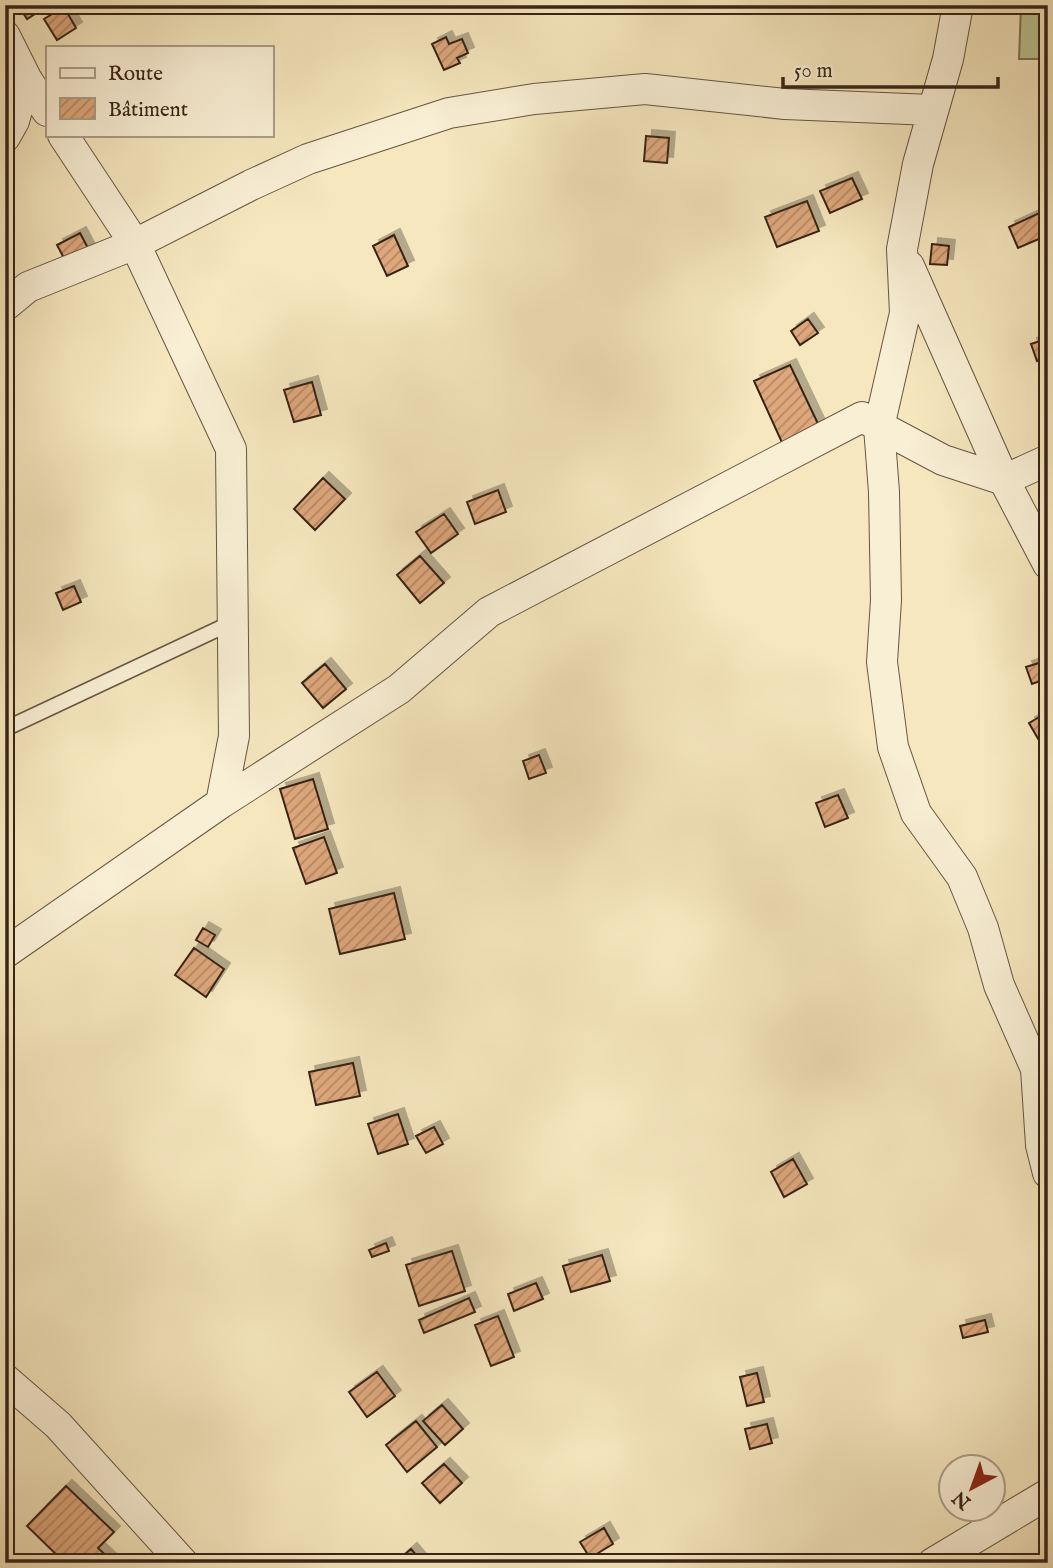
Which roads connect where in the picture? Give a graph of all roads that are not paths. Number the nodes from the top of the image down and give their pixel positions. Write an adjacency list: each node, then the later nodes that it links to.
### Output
1 (958, 5): 5 (street)
2 (5, 36): 3 (street)
3 (26, 78): 4 (street); 7 (street)
4 (46, 109)
5 (932, 110): 8 (street); 9 (street)
6 (64, 136): 8 (street)
7 (5, 137)
8 (135, 244): 10 (street); 15 (street)
9 (902, 249): 11 (street); 13 (street)
10 (5, 306)
11 (879, 427): 13 (street); 17 (street); 19 (street)
12 (1048, 460): 13 (street)
13 (1004, 480): 14 (street)
14 (1048, 564)
15 (233, 622): 16 (lane); 17 (street)
16 (5, 729)
17 (221, 803): 18 (street)
18 (5, 953)
19 (1048, 1173)
20 (5, 1379): 22 (street)
21 (1048, 1494): 23 (street)
22 (167, 1558)
23 (933, 1563)

